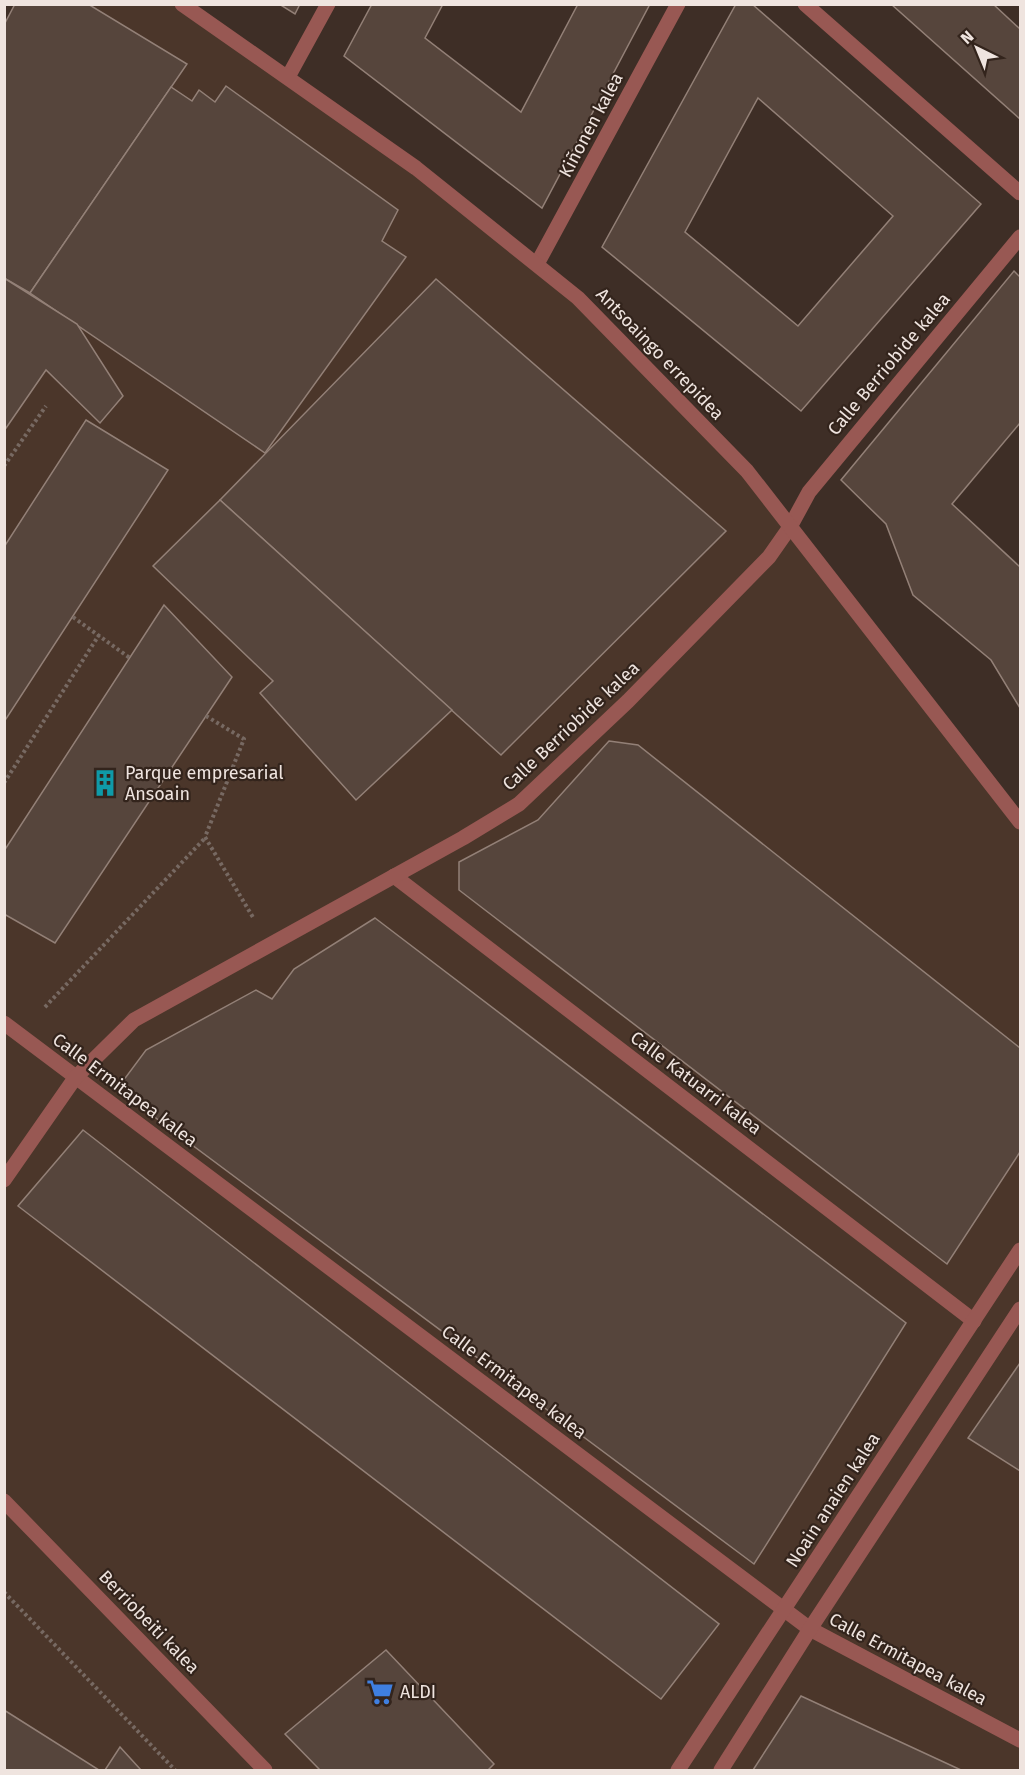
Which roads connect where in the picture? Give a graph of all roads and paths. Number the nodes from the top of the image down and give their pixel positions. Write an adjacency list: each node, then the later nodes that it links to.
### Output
1 (182, 4): 5 (street, Antsoaingo errepidea)
2 (328, 4): 5 (street)
3 (678, 4): 8 (street, Kiñonen kalea)
4 (805, 4): 6 (street)
5 (288, 77): 8 (street, Antsoaingo errepidea)
6 (1020, 193)
7 (1020, 237): 11 (street, Calle Berriobide kalea)
8 (537, 264): 11 (street, Antsoaingo errepidea)
9 (46, 406): 10 (path)
10 (4, 466)
11 (790, 527): 17 (street, Antsoaingo errepidea); 19 (street, Calle Berriobide kalea)
12 (73, 616): 13 (path)
13 (99, 635): 14 (path); 16 (path)
14 (130, 658)
15 (206, 716): 18 (path)
16 (4, 783)
17 (1020, 822)
18 (206, 837): 20 (path); 21 (path)
19 (394, 876): 23 (street, Calle Berriobide kalea); 27 (street, Calle Katuarri kalea)
20 (254, 919)
21 (45, 1007)
22 (4, 1023): 23 (street, Calle Ermitapea kalea)
23 (75, 1078): 24 (street, Calle Berriobide kalea); 30 (street, Calle Ermitapea kalea)
24 (4, 1180)
25 (1020, 1250): 27 (street, Noain anaien kalea)
26 (1020, 1309): 31 (street)
27 (974, 1321): 30 (street, Noain anaien kalea)
28 (4, 1501): 34 (street, Berriobeiti kalea)
29 (4, 1592): 33 (path)
30 (784, 1610): 31 (street, Calle Ermitapea kalea); 35 (street, Noain anaien kalea)
31 (810, 1629): 32 (street, Calle Ermitapea kalea); 36 (street)
32 (1020, 1740)
33 (175, 1770)
34 (265, 1770)
35 (678, 1770)
36 (721, 1770)

